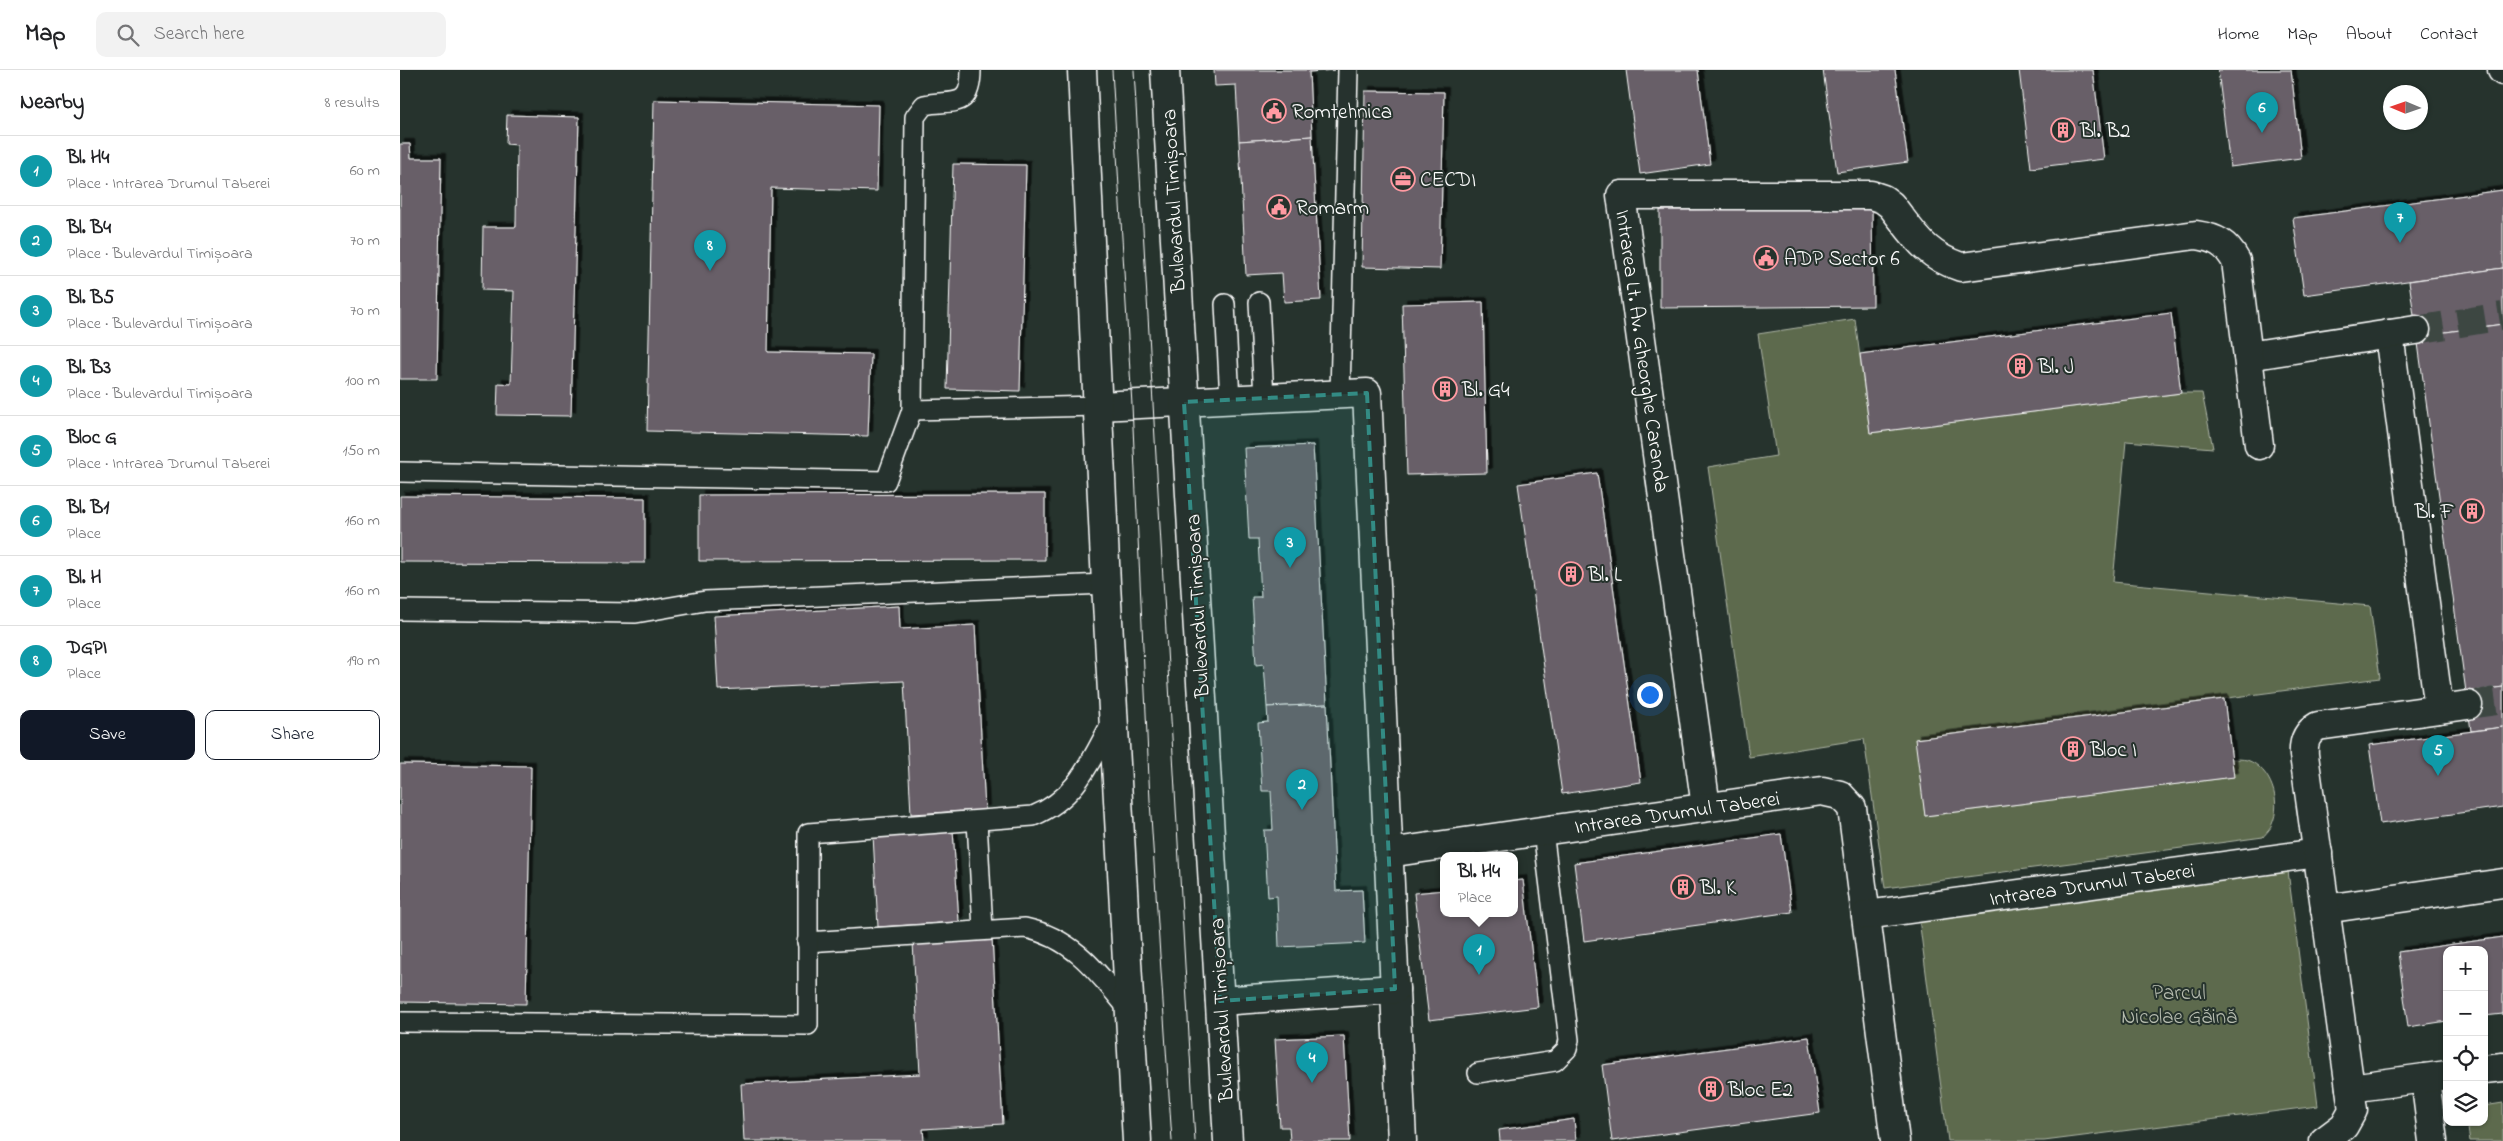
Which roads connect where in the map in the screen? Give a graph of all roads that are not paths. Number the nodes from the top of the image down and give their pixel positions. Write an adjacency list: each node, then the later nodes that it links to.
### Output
1 (971, 70): 15 (lane)
2 (1082, 70): 14 (street)
3 (1165, 70): 13 (street, Bulevardul Timișoara)
4 (1348, 70): 10 (lane)
5 (1259, 302): 11 (lane)
6 (1225, 304): 12 (lane)
7 (2416, 330): 8 (street)
8 (2389, 334): 9 (street); 21 (street)
9 (2248, 356): 16 (street, Intrarea Lt. Av. Gheorghe Caranda); 23 (street, Intrarea Lt. Av. Gheorghe Caranda)
10 (1340, 394): 11 (street); 26 (street)
11 (1264, 398): 12 (street)
12 (1230, 400): 13 (street)
13 (1184, 402): 14 (street); 34 (street, Bulevardul Timișoara)
14 (1098, 406): 15 (lane); 18 (street)
15 (912, 410): 17 (lane)
16 (2259, 445)
17 (400, 472)
18 (1106, 584): 19 (lane); 22 (street)
19 (400, 610)
20 (2468, 705): 21 (street)
21 (2439, 709): 27 (street)
22 (1114, 716): 24 (lane); 35 (street)
23 (1706, 807): 25 (street, Intrarea Drumul Taberei); 30 (street, Intrarea Drumul Taberei)
24 (977, 821): 31 (lane); 32 (lane)
25 (1543, 831): 26 (street, Intrarea Drumul Taberei); 39 (lane)
26 (1388, 853): 33 (street)
27 (2318, 853): 29 (street); 30 (street, Intrarea Drumul Taberei)
28 (2503, 883): 29 (street)
29 (2325, 910): 41 (street)
30 (1866, 915): 45 (street, Intrarea Drumul Taberei)
31 (983, 930): 32 (lane); 35 (lane)
32 (808, 942): 36 (lane)
33 (1395, 989): 34 (street); 44 (street)
34 (1220, 1001): 43 (street, Bulevardul Timișoara)
35 (1129, 1010): 42 (street)
36 (400, 1022)
37 (2503, 1067): 38 (street)
38 (2488, 1069)
39 (1478, 1072)
40 (2436, 1076): 41 (street); 47 (street)
41 (2350, 1088): 46 (street)
42 (1136, 1141)
43 (1228, 1141)
44 (1402, 1141)
45 (1895, 1141)
46 (2324, 1141)
47 (2433, 1141)

